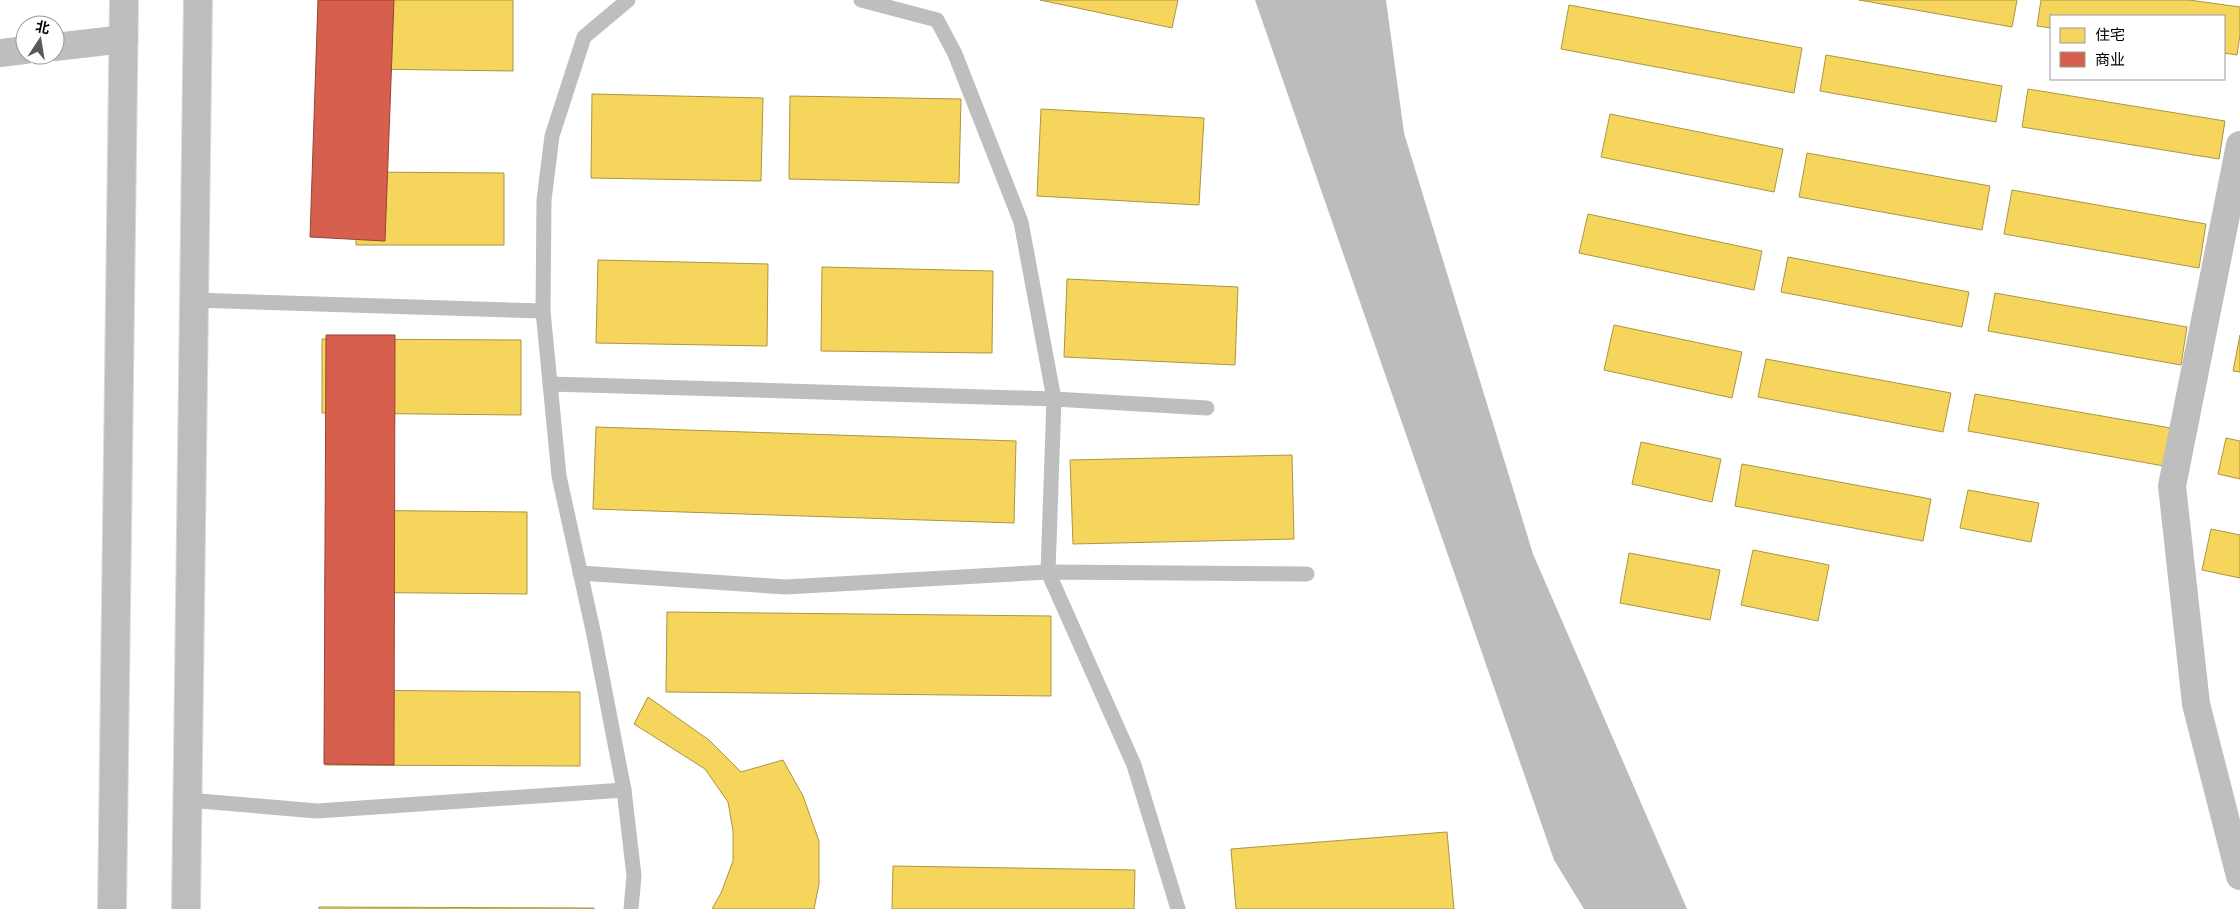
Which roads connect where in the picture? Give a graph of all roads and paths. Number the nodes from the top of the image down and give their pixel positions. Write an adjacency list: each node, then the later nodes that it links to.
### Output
1 (124, 0): 5 (main road)
2 (198, 0): 10 (main road)
3 (628, 0): 11 (lane)
4 (861, 0): 13 (lane)
5 (124, 39): 6 (street); 21 (main road)
6 (65, 46)
7 (15, 51): 8 (street)
8 (0, 53)
9 (2240, 145): 20 (street)
10 (194, 300): 11 (lane); 19 (main road)
11 (543, 311): 12 (lane)
12 (550, 384): 13 (lane); 16 (lane)
13 (1054, 399): 14 (lane); 15 (lane)
14 (1208, 408)
15 (1048, 572): 16 (lane); 17 (lane); 24 (lane)
16 (580, 573): 18 (lane)
17 (1307, 574)
18 (624, 790): 19 (lane); 23 (lane)
19 (188, 800): 22 (main road)
20 (2240, 876)
21 (112, 909)
22 (186, 909)
23 (631, 909)
24 (1178, 909)

